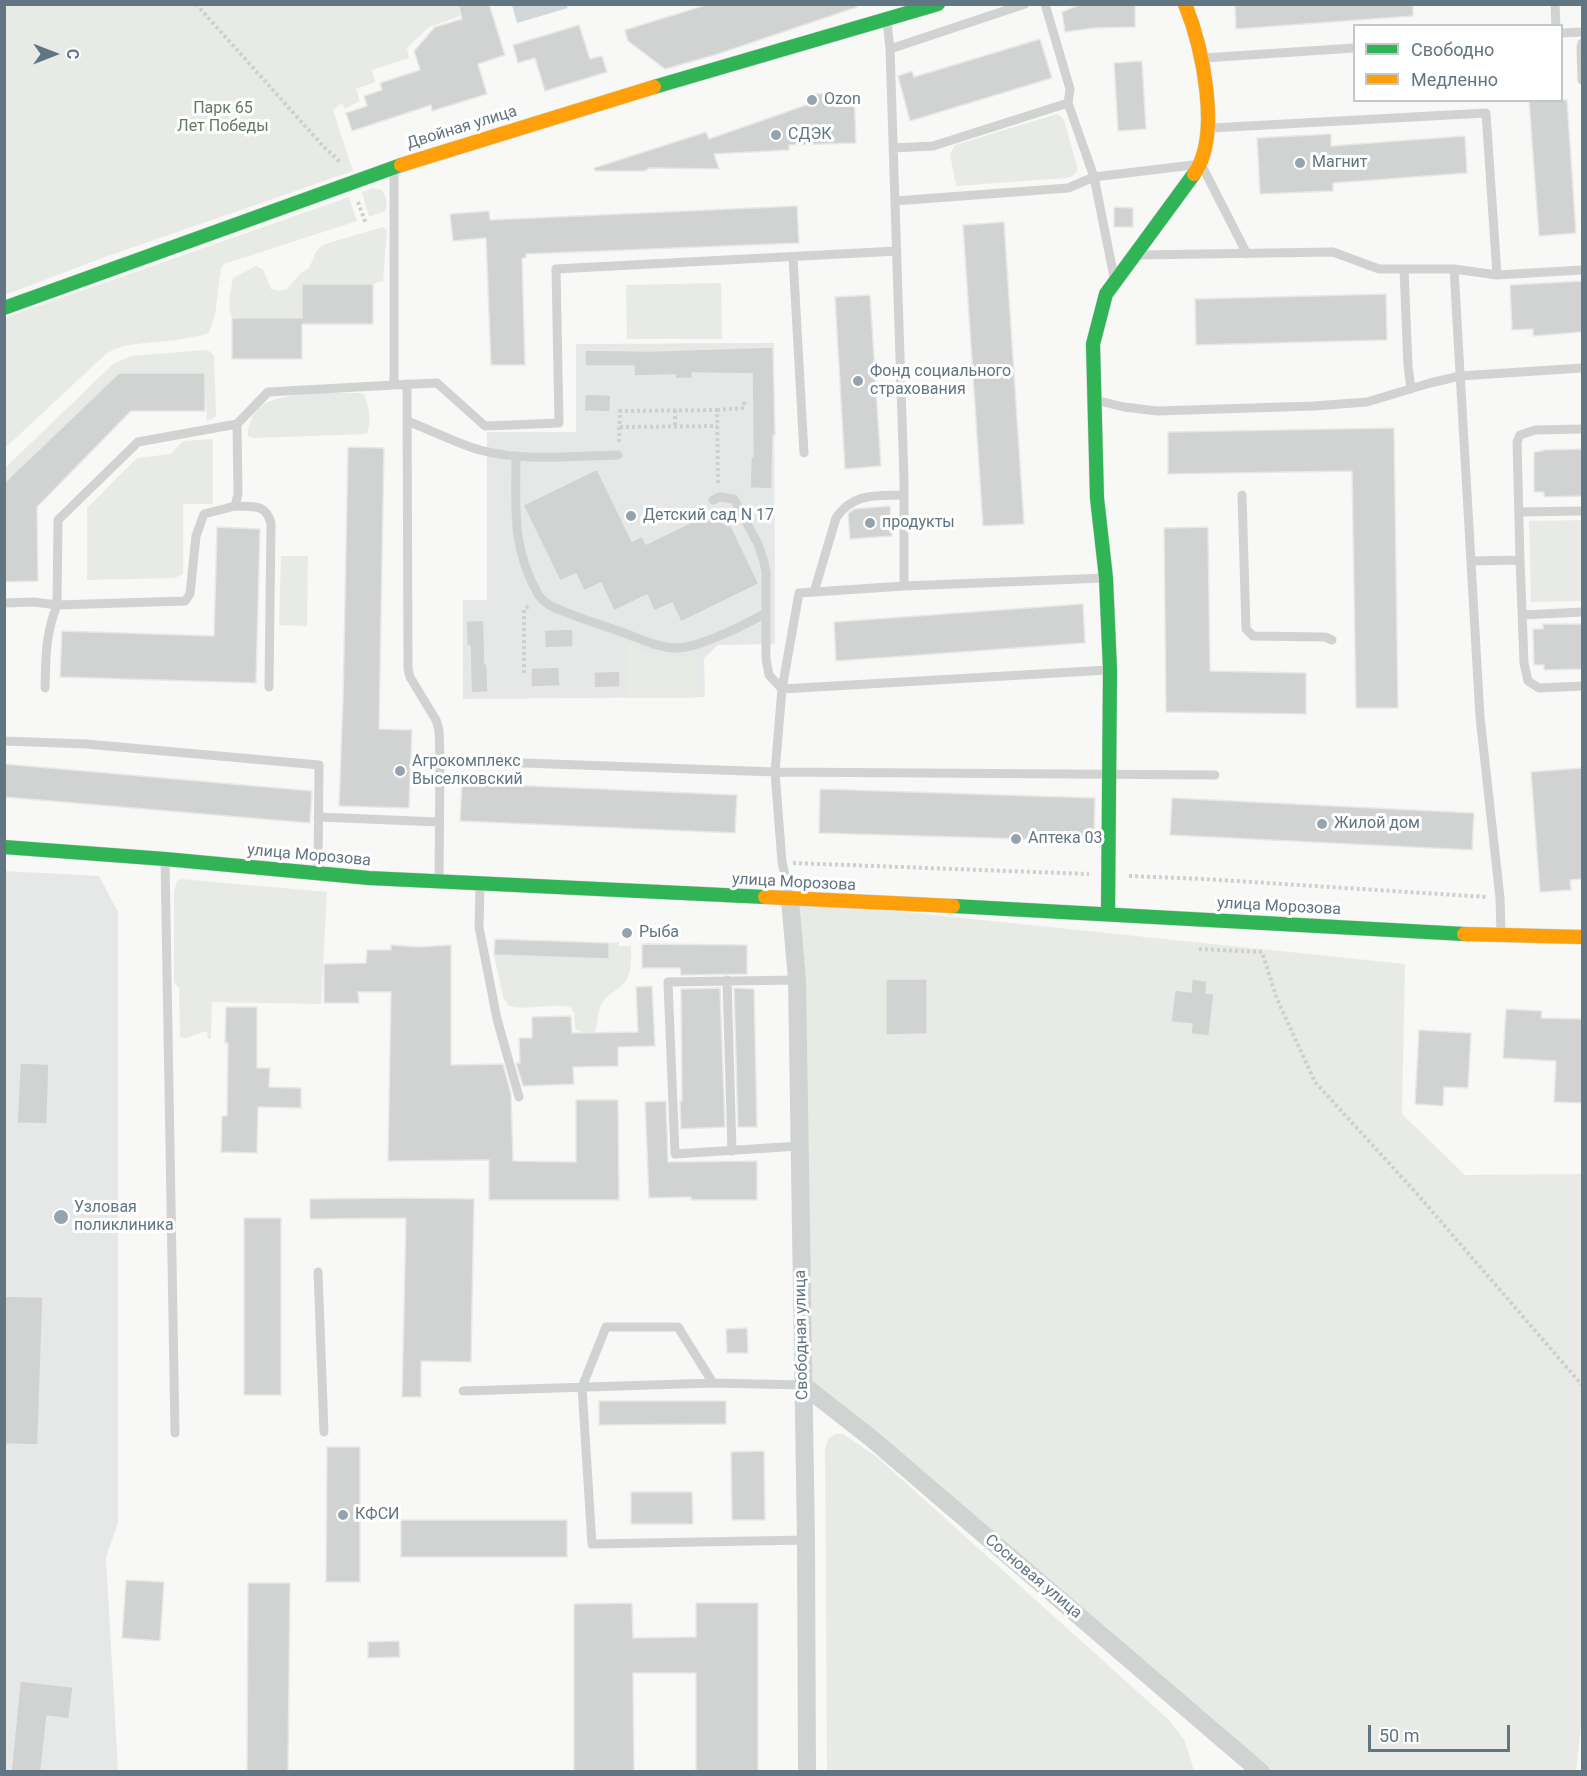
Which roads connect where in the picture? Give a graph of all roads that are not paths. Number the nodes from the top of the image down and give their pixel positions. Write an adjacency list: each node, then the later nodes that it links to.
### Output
1 (938, 4): 6 (street, Двойная улица)
2 (1025, 4): 12 (lane)
3 (1045, 4): 15 (lane)
4 (1185, 4): 13 (street)
5 (1555, 4): 7 (lane)
6 (887, 21): 12 (lane); 19 (street, Двойная улица)
7 (1556, 24)
8 (1582, 32): 9 (lane)
9 (1563, 33)
10 (1582, 43): 14 (lane)
11 (1353, 48): 13 (lane)
12 (890, 49): 17 (lane)
13 (1202, 59): 16 (street)
14 (1582, 80)
15 (1068, 103): 17 (lane); 20 (lane)
16 (1209, 128): 18 (street); 29 (lane)
17 (893, 148): 21 (lane)
18 (1201, 164): 20 (lane); 23 (lane); 24 (street)
19 (394, 167): 31 (street, Двойная улица); 35 (lane)
20 (1094, 177): 21 (lane); 30 (lane)
21 (895, 201): 22 (lane)
22 (897, 251): 25 (lane); 44 (lane)
23 (1247, 254): 24 (lane); 26 (lane)
24 (1134, 255): 30 (street)
25 (793, 257): 34 (lane); 41 (lane)
26 (1404, 269): 27 (lane); 36 (lane)
27 (1454, 269): 29 (lane); 33 (lane)
28 (1582, 270): 29 (lane)
29 (1497, 275)
30 (1115, 282): 37 (street)
31 (4, 308)
32 (1582, 368): 33 (lane)
33 (1460, 376): 36 (lane); 51 (lane)
34 (407, 384): 35 (lane); 38 (lane)
35 (394, 385): 39 (lane)
36 (1411, 389): 37 (lane)
37 (1094, 399): 52 (street)
38 (407, 421): 43 (lane); 67 (lane)
39 (237, 424): 47 (lane); 56 (lane)
40 (1582, 429): 49 (lane)
41 (804, 453)
42 (618, 455): 43 (lane)
43 (516, 456): 58 (lane)
44 (904, 495): 53 (lane); 54 (lane)
45 (1242, 495): 60 (lane)
46 (716, 499): 58 (lane)
47 (235, 506): 56 (lane); 63 (lane)
48 (1582, 511): 49 (lane)
49 (1519, 512): 50 (lane)
50 (1520, 560): 51 (lane); 59 (lane)
51 (1471, 561): 80 (lane)
52 (1106, 578): 53 (lane); 61 (street)
53 (904, 586): 54 (lane)
54 (814, 592): 65 (lane)
55 (4, 603): 56 (lane)
56 (57, 605): 64 (lane)
57 (1582, 612): 59 (lane)
58 (766, 613): 65 (lane)
59 (1522, 615): 62 (lane)
60 (1332, 640)
61 (1110, 670): 65 (lane); 69 (street)
62 (1582, 686)
63 (269, 687)
64 (45, 688)
65 (782, 688): 68 (lane)
66 (4, 741): 71 (lane)
67 (440, 760): 68 (lane); 72 (lane)
68 (775, 772): 69 (lane); 78 (lane)
69 (1109, 775): 70 (lane); 79 (street)
70 (1215, 775)
71 (318, 817): 72 (lane); 75 (lane)
72 (439, 822): 76 (lane)
73 (4, 848): 74 (street, улица Морозова)
74 (165, 859): 75 (street, улица Морозова); 92 (lane)
75 (318, 874): 76 (street, улица Морозова)
76 (438, 881): 77 (street, улица Морозова)
77 (480, 883): 78 (street, улица Морозова); 84 (lane)
78 (790, 900): 79 (street, улица Морозова); 83 (street, Свободная улица)
79 (1108, 914): 80 (street, улица Морозова)
80 (1501, 936): 81 (street, улица Морозова)
81 (1582, 937)
82 (727, 980): 83 (lane); 86 (lane); 86 (lane)
83 (796, 980): 85 (street, Свободная улица)
84 (519, 1097)
85 (799, 1146): 86 (lane); 89 (street, Свободная улица)
86 (732, 1151)
87 (318, 1272): 93 (lane)
88 (713, 1383): 89 (lane); 90 (lane); 90 (lane)
89 (803, 1385): 94 (street, Свободная улица); 96 (street, Сосновая улица)
90 (582, 1387): 91 (lane); 94 (lane)
91 (463, 1391)
92 (175, 1432)
93 (324, 1432)
94 (806, 1540): 95 (street, Свободная улица)
95 (807, 1772)
96 (1261, 1772)

